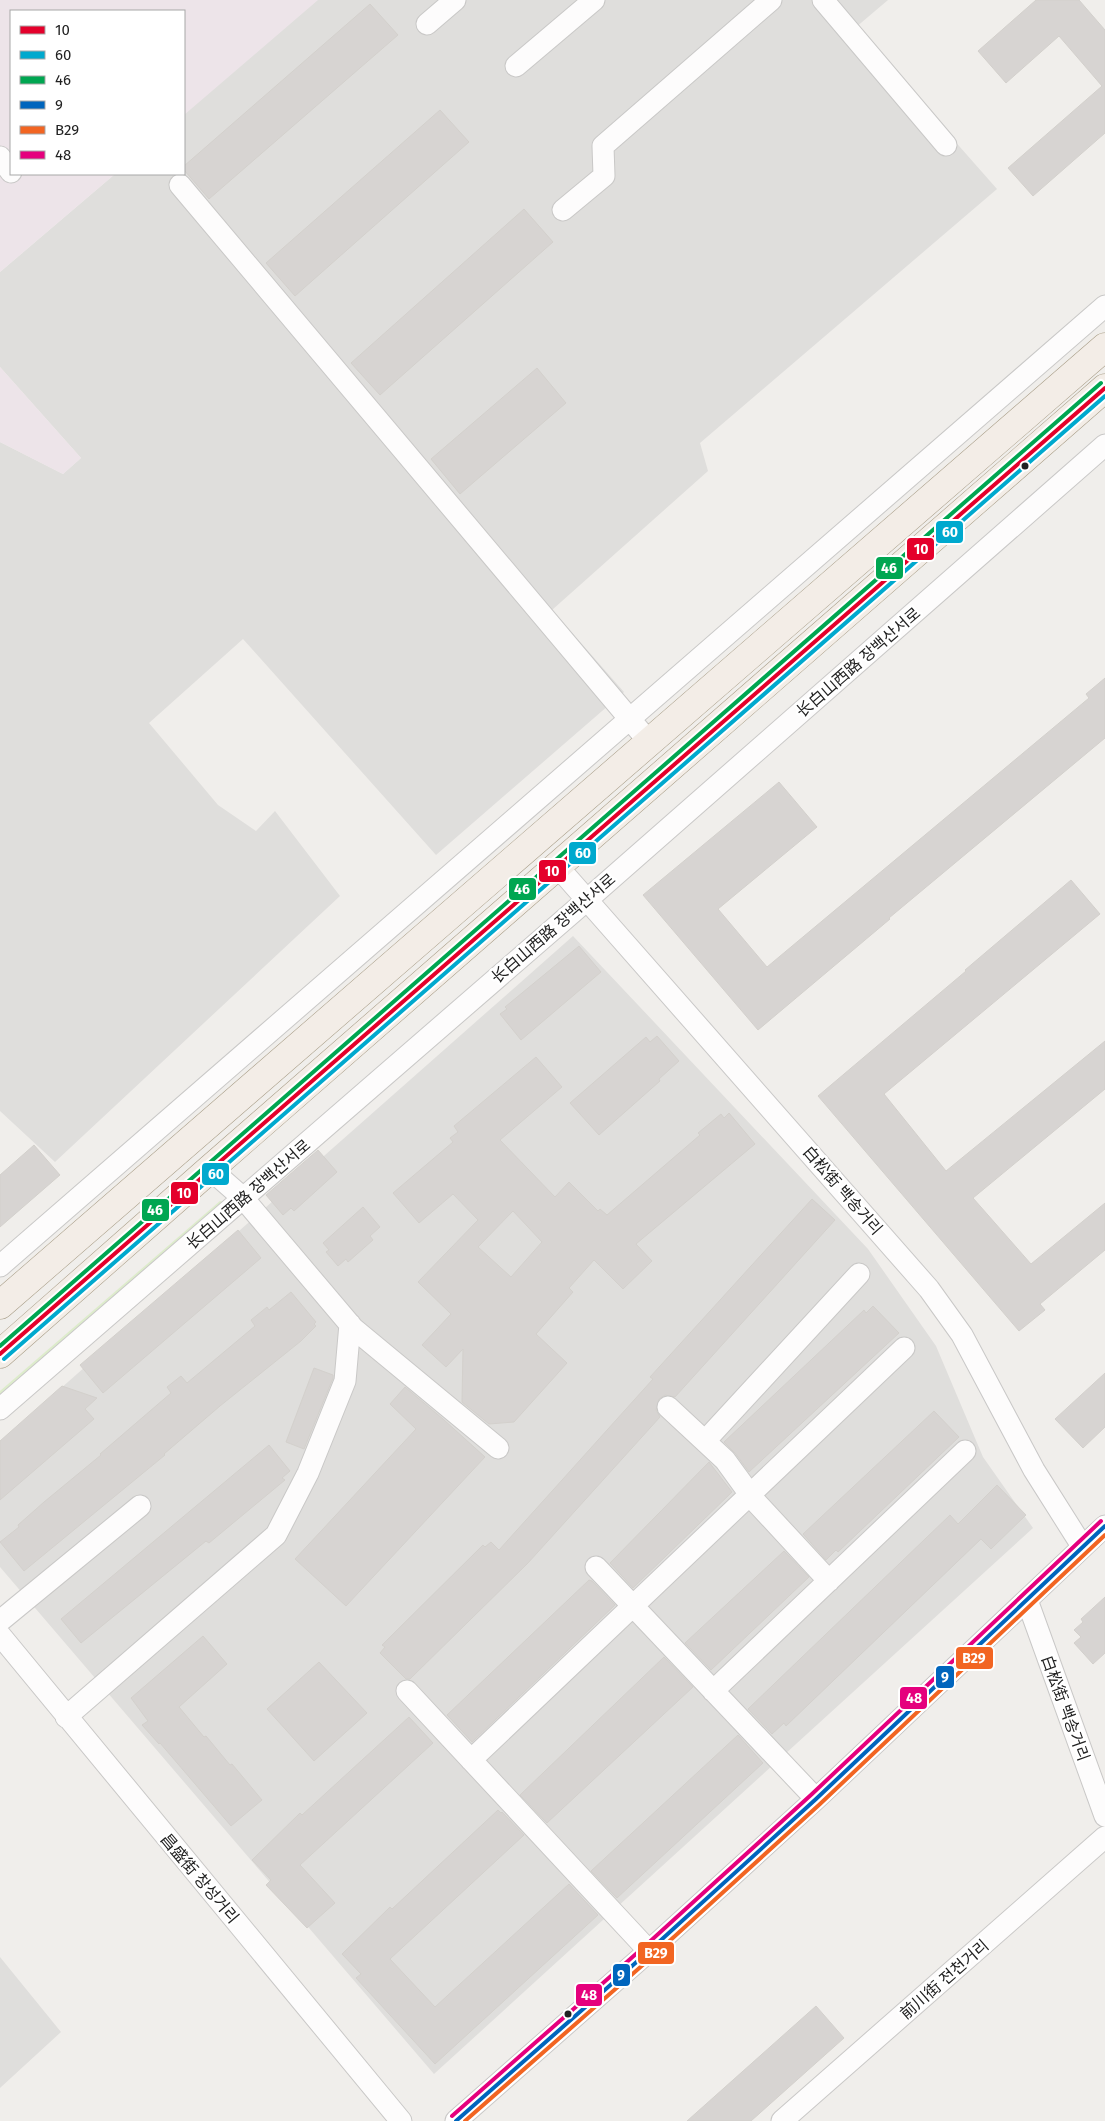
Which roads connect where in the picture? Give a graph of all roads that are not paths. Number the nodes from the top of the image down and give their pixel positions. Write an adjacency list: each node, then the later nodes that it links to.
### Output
1 (454, 0): 5 (street)
2 (594, 0): 6 (street)
3 (771, 0): 11 (street)
4 (823, 0): 7 (street)
5 (427, 24)
6 (516, 66)
7 (946, 145)
8 (0, 157): 9 (street)
9 (10, 171)
10 (180, 185): 16 (street)
11 (563, 210)
12 (1105, 306): 16 (street)
13 (1105, 347): 17 (main road)
14 (1105, 388): 18 (main road)
15 (1105, 445): 19 (street, 长白山西路 장백산서로)
16 (629, 719): 17 (street); 22 (street)
17 (650, 743): 24 (main road)
18 (558, 866): 19 (street, 白松街 백송거리); 20 (main road)
19 (588, 899): 21 (street, 长白山西路 장백산서로); 36 (street, 白松街 백송거리)
20 (210, 1169): 21 (street); 27 (main road)
21 (243, 1198): 25 (street); 29 (street, 长白山西路 장백산서로)
22 (0, 1266)
23 (860, 1274): 30 (street)
24 (0, 1305)
25 (350, 1324): 31 (street); 45 (street)
26 (904, 1348): 33 (street)
27 (0, 1354)
28 (668, 1407): 30 (street)
29 (0, 1409)
30 (705, 1441): 33 (street)
31 (498, 1448)
32 (964, 1451): 38 (street)
33 (750, 1494): 38 (street); 40 (street)
34 (140, 1506): 41 (street)
35 (1105, 1526): 36 (street)
36 (1082, 1546): 39 (street)
37 (596, 1566): 40 (street)
38 (829, 1581): 44 (street)
39 (1027, 1600): 47 (street); 48 (street, 白松街 백송거리)
40 (633, 1606): 44 (street); 46 (street)
41 (0, 1621)
42 (0, 1635): 45 (street, 昌盛街 창성거리)
43 (407, 1691): 46 (street)
44 (713, 1691): 47 (street)
45 (66, 1716): 51 (street, 昌盛街 창성거리)
46 (471, 1760): 50 (street)
47 (816, 1800): 50 (street)
48 (1105, 1816)
49 (1105, 1837): 53 (street, 前川街 전천거리)
50 (649, 1952): 52 (street)
51 (400, 2121)
52 (456, 2121)
53 (782, 2121)

